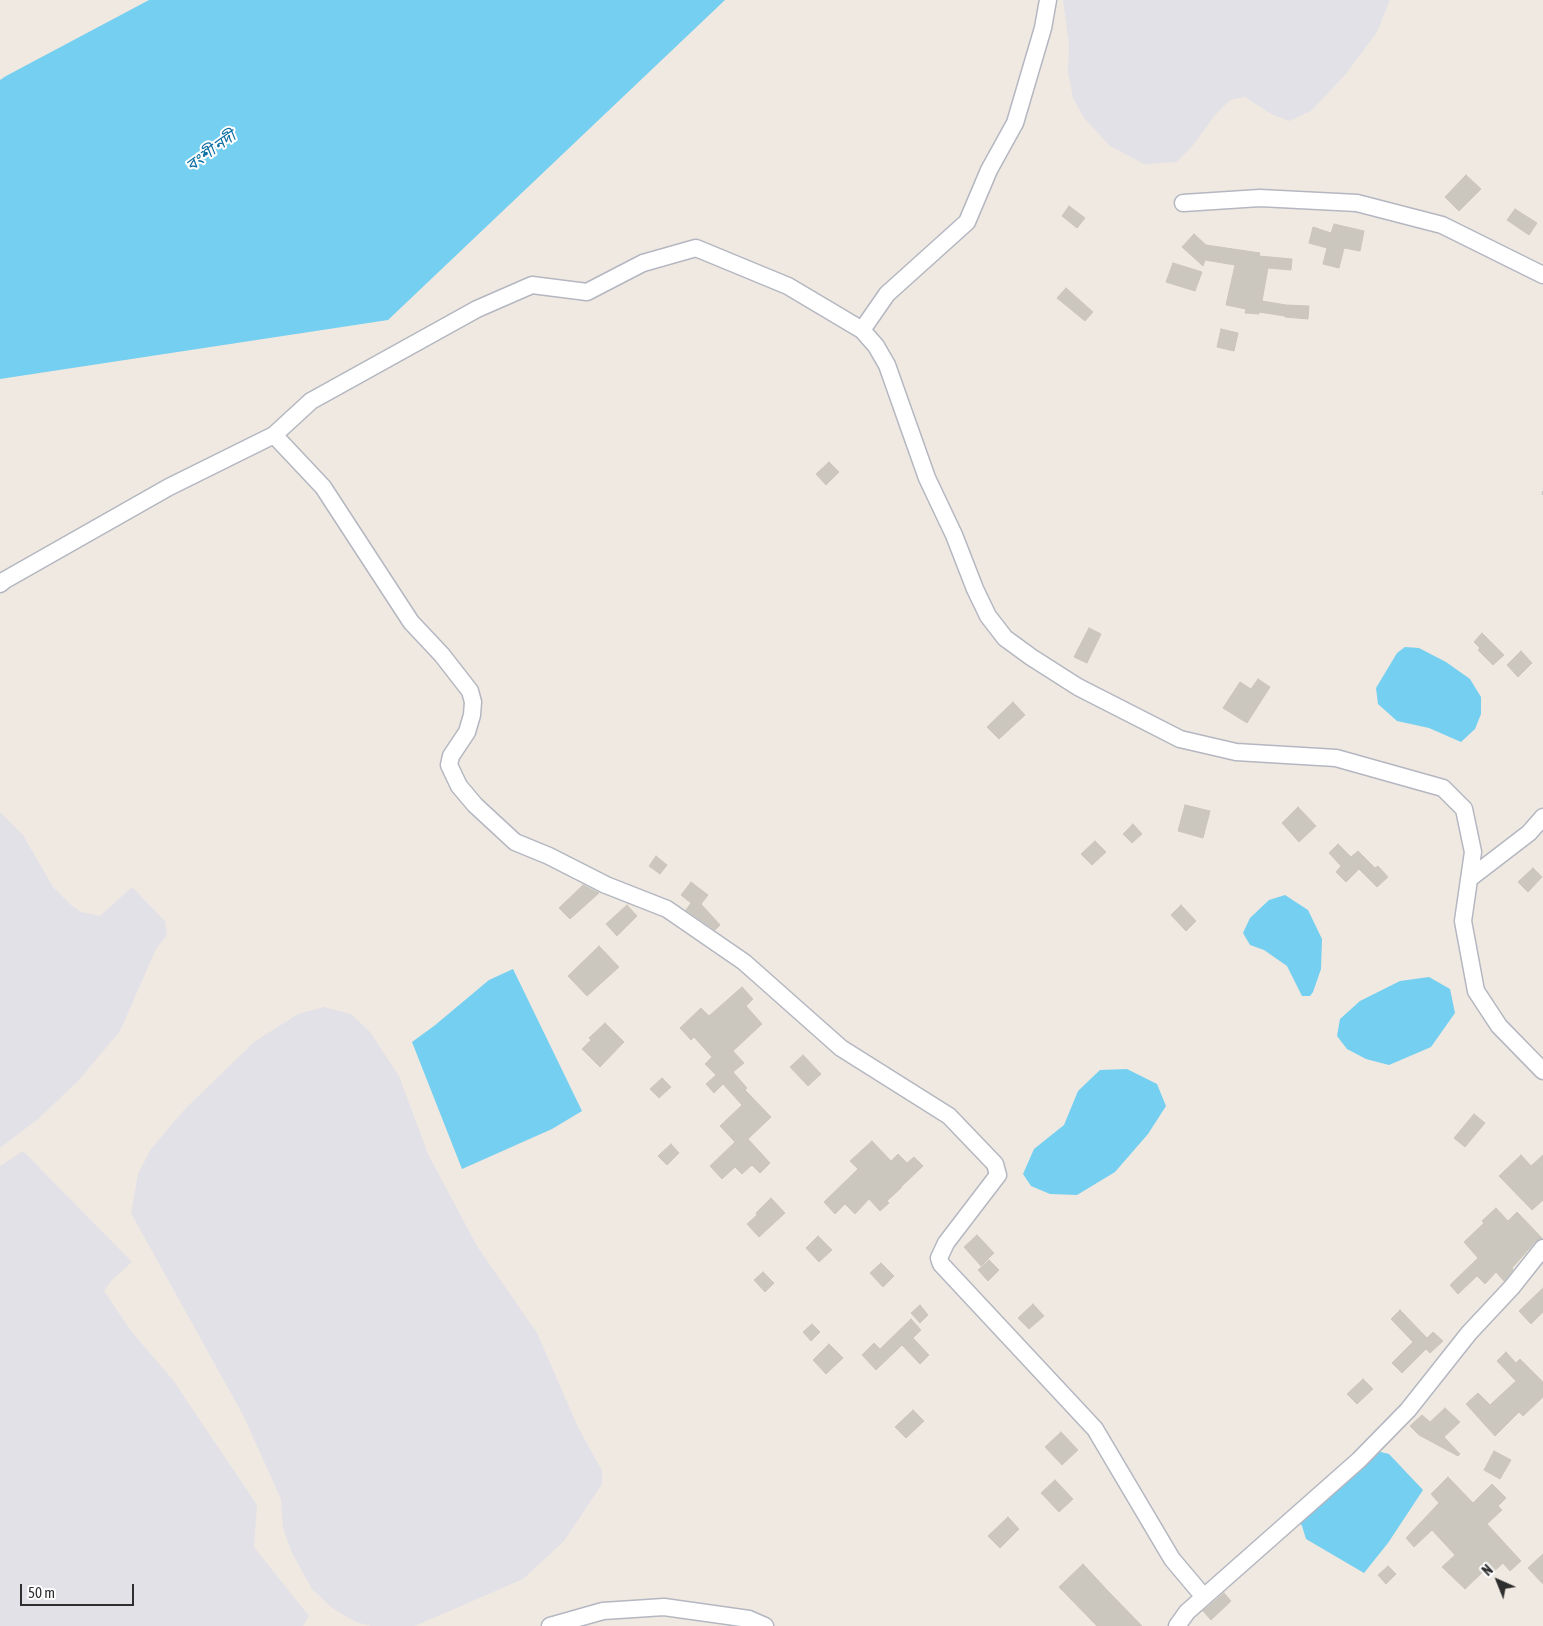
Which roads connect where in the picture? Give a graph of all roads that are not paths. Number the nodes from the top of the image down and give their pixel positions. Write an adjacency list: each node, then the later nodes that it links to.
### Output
1 (1048, 0): 4 (street)
2 (1183, 204): 3 (street)
3 (1543, 275)
4 (862, 330): 5 (street); 8 (street)
5 (274, 435): 6 (street); 11 (street)
6 (0, 584)
7 (1543, 817): 8 (street)
8 (1469, 879): 9 (street)
9 (1543, 1072)
10 (1543, 1248): 11 (street)
11 (1204, 1597): 14 (street)
12 (550, 1626): 13 (street)
13 (765, 1626)
14 (1177, 1626)

